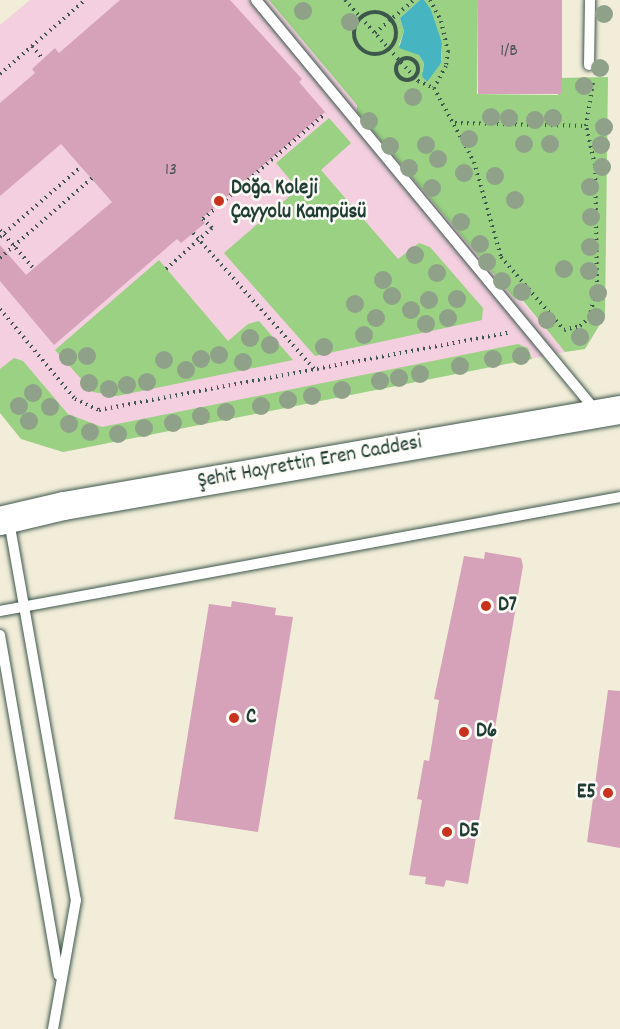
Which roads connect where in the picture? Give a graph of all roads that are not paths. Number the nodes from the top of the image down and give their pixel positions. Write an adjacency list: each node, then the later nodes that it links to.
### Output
1 (256, 0): 4 (lane)
2 (590, 0): 3 (lane)
3 (589, 65)
4 (609, 411): 6 (main road, Şehit Hayrettin Eren Caddesi)
5 (620, 497): 7 (lane)
6 (4, 520): 7 (lane)
7 (25, 606): 8 (lane); 10 (lane)
8 (0, 610)
9 (0, 635): 10 (lane)
10 (60, 982): 11 (lane)
11 (53, 1029)

